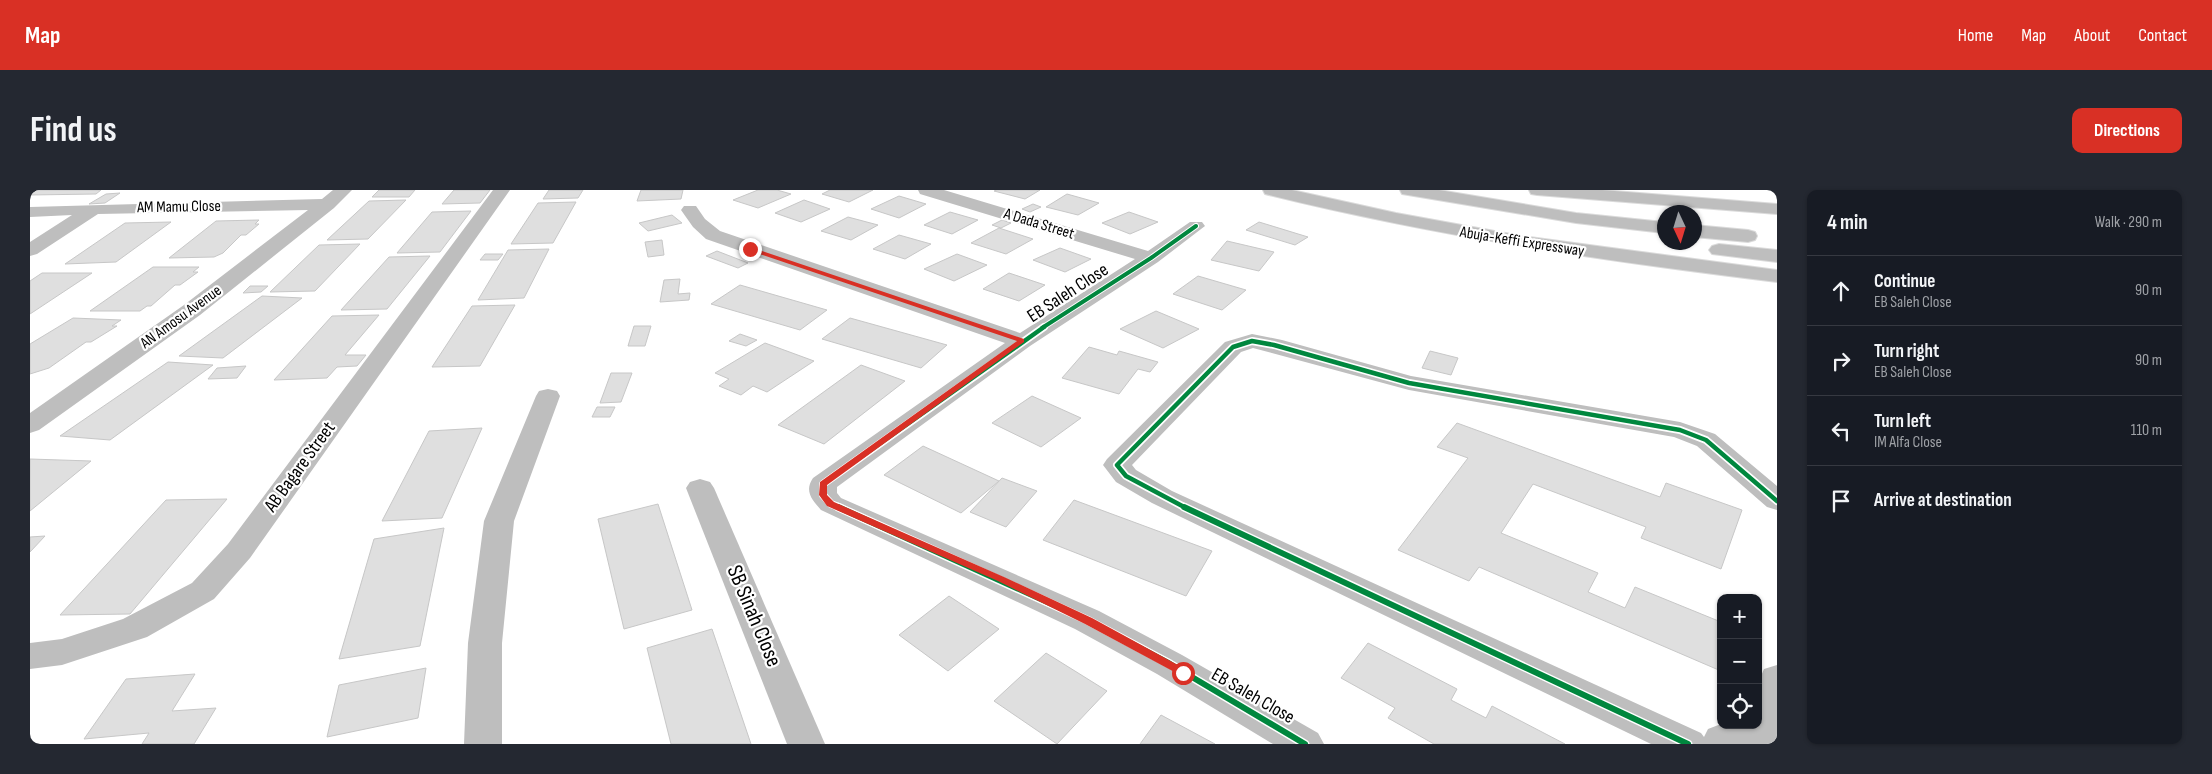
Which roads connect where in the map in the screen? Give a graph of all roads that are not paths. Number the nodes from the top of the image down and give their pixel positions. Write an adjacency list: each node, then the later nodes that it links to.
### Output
1 (344, 190): 8 (main road, AN Amosu Avenue)
2 (502, 190): 28 (main road, AB Bagare Street)
3 (926, 190): 21 (main road, A Dada Street)
4 (1271, 190): 22 (main road, Abuja-Keffi Expressway)
5 (1338, 190): 15 (main road, Abuja-Keffi Expressway)
6 (1408, 190): 14 (main road, Abuja-Keffi Expressway)
7 (1537, 190): 10 (main road)
8 (328, 204): 9 (main road, AM Mamu Close); 25 (main road, AN Amosu Avenue)
9 (95, 208): 12 (main road, AM Mamu Close); 19 (main road)
10 (1777, 209)
11 (690, 210): 23 (main road)
12 (30, 212)
13 (1196, 226): 21 (main road, EB Saleh Close)
14 (1657, 234)
15 (1657, 236)
16 (1702, 239): 17 (main road)
17 (1777, 239)
18 (1702, 241): 20 (main road)
19 (30, 250)
20 (1777, 256)
21 (1152, 258): 23 (main road, EB Saleh Close)
22 (1777, 276)
23 (1022, 341): 33 (main road, EB Saleh Close)
24 (548, 396): 31 (main road)
25 (30, 425)
26 (700, 488): 32 (main road, SB Sinah Close)
27 (1777, 501): 34 (main road)
28 (30, 656)
29 (1777, 679): 30 (main road)
30 (1765, 743): 35 (main road)
31 (483, 744)
32 (806, 744)
33 (1305, 744)
34 (1688, 744)
35 (1719, 744)

